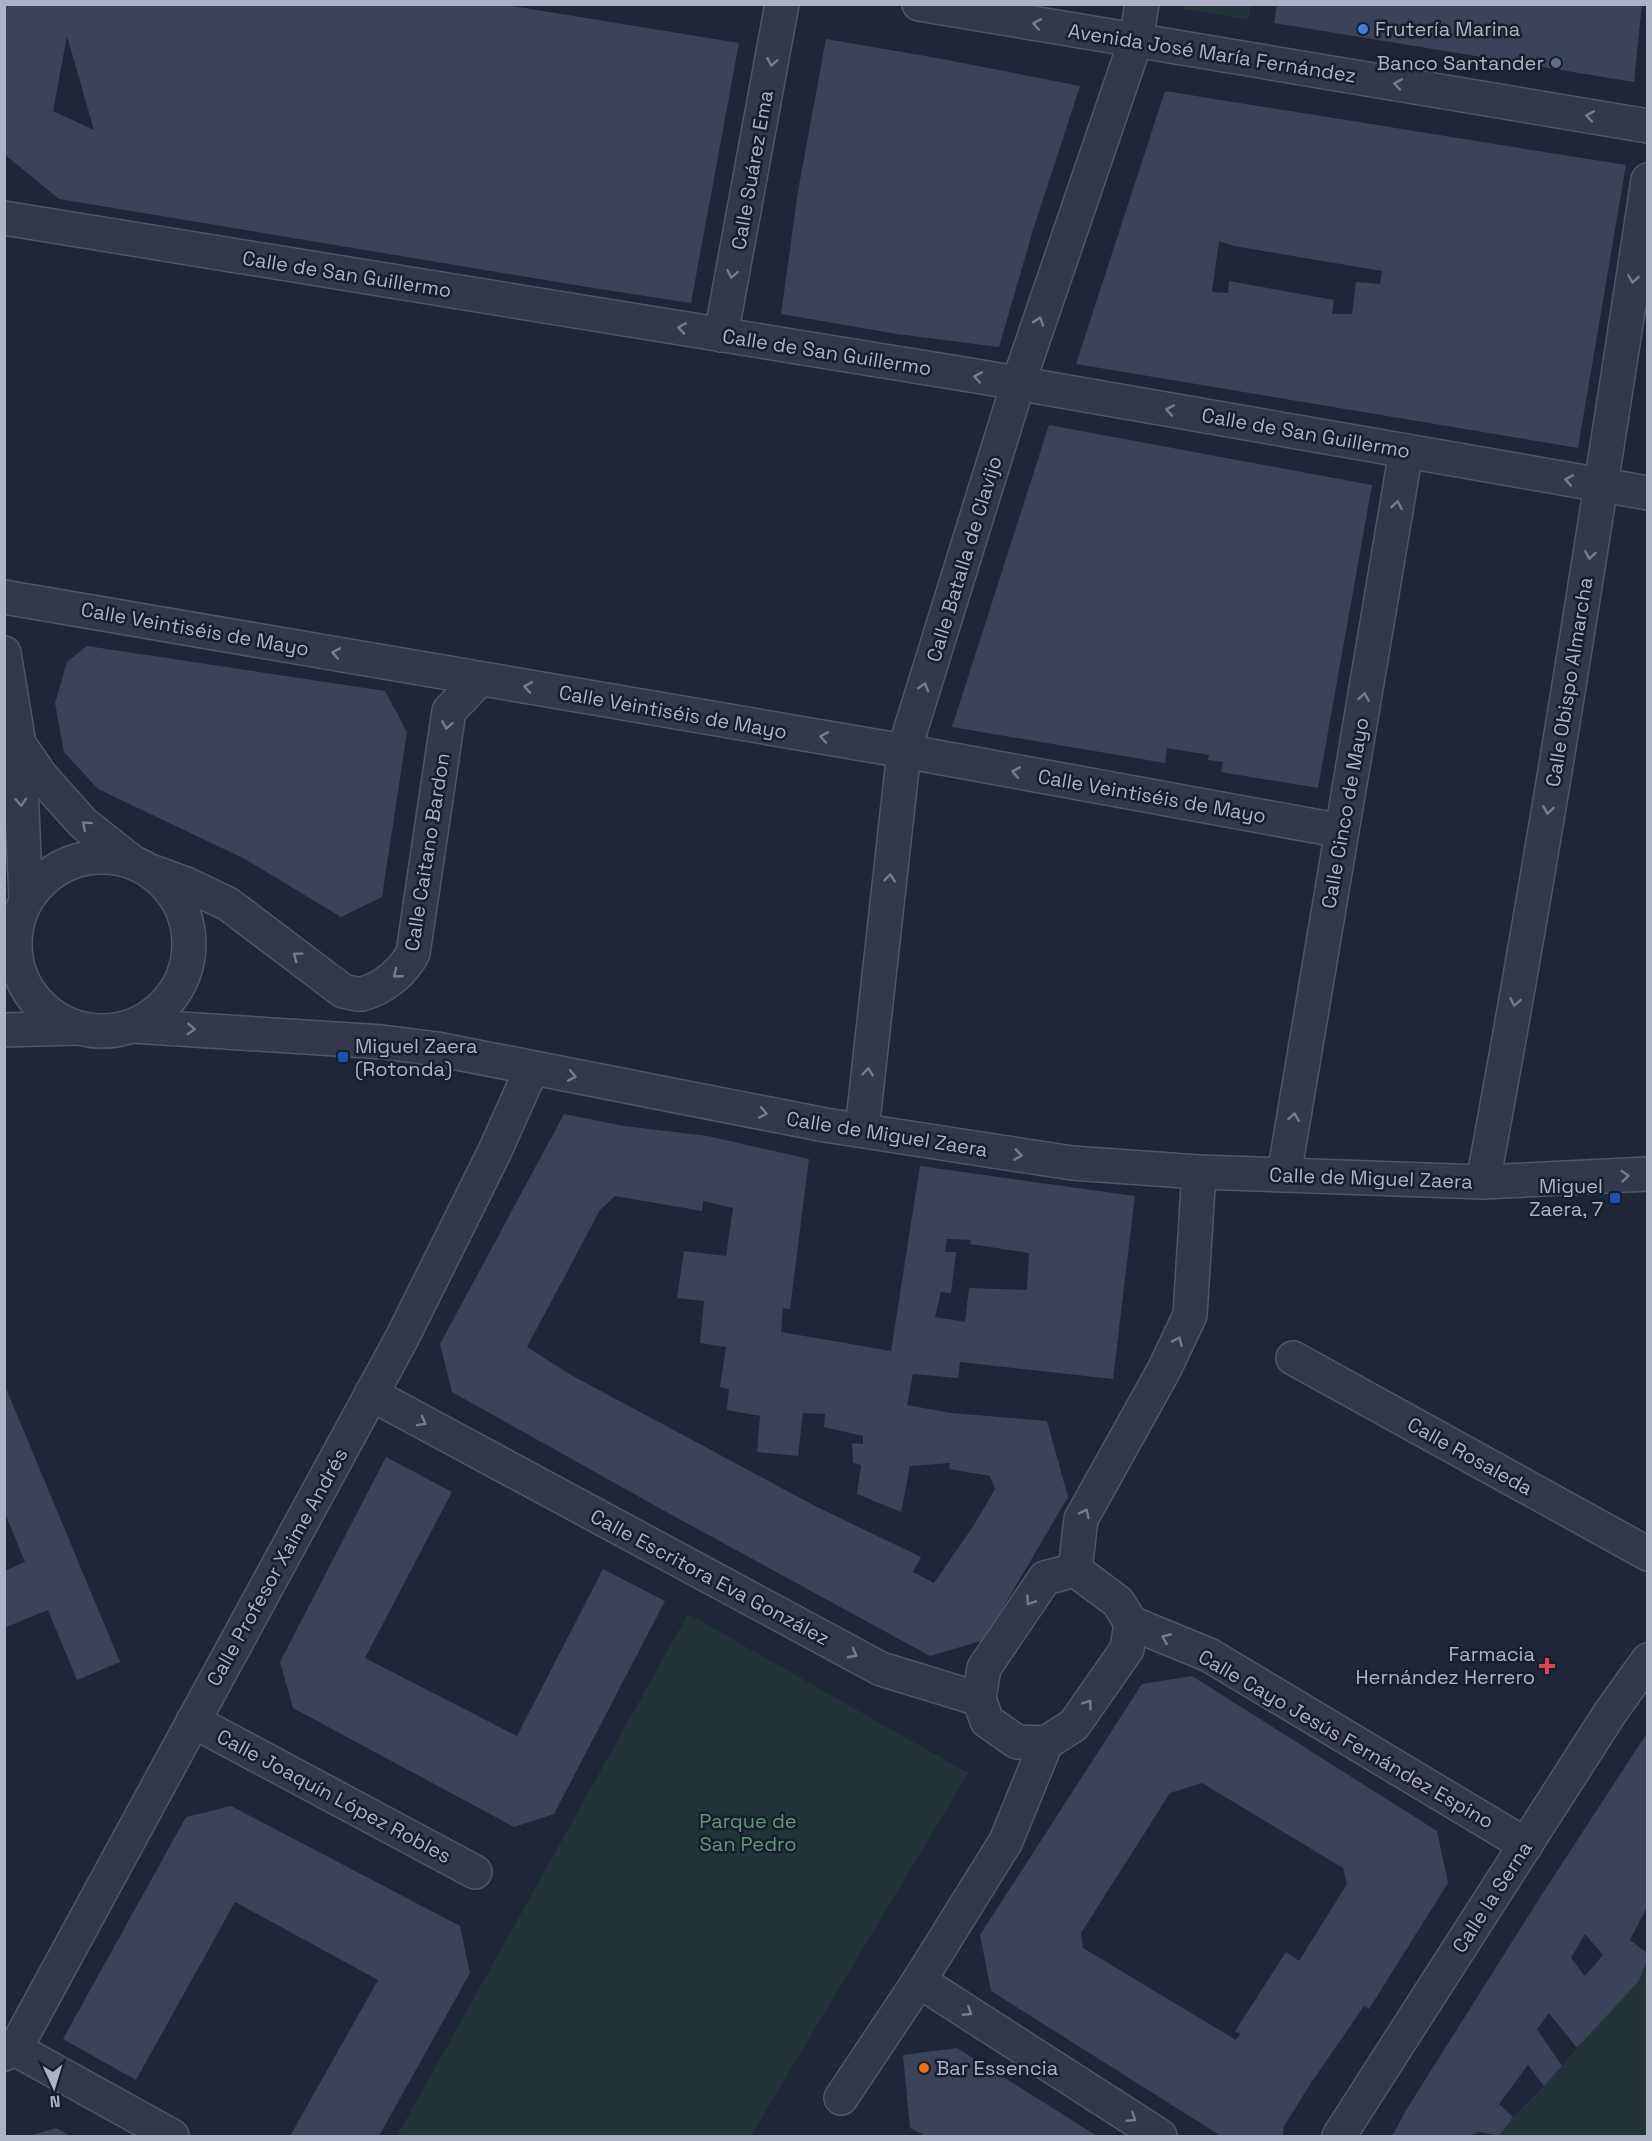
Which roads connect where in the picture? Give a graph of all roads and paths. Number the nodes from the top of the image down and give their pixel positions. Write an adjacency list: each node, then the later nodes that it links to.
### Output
1 (782, 4): 8 (street, Calle Suárez Ema, one-way to 8)
2 (919, 4): 4 (street, Avenida José María Fernández, one-way to 2)
3 (1142, 4): 4 (street, Calle Batalla de Clavijo)
4 (1136, 40): 5 (street, Avenida José María Fernández, one-way to 4); 9 (street, Calle Batalla de Clavijo, one-way to 4)
5 (1647, 126)
6 (1647, 180): 11 (street, Calle Obispo Almarcha, one-way to 11)
7 (4, 218): 8 (street, Calle de San Guillermo, one-way to 7)
8 (721, 335): 9 (street, Calle de San Guillermo, one-way to 8)
9 (1018, 384): 10 (street, Calle de San Guillermo, one-way to 9); 17 (street, Calle Batalla de Clavijo, one-way to 9)
10 (1406, 451): 11 (street, Calle de San Guillermo, one-way to 10); 18 (street, Calle Cinco de Mayo, one-way to 10)
11 (1602, 485): 12 (street, Calle de San Guillermo); 29 (street, Calle Obispo Almarcha, one-way to 29)
12 (1647, 493)
13 (4, 597): 15 (street, Calle Veintiséis de Mayo, one-way to 13)
14 (4, 653): 16 (street)
15 (480, 679): 17 (street, Calle Veintiséis de Mayo, one-way to 15); 19 (street, Calle Caitano Bardon, one-way to 19)
16 (19, 744): 19 (street, one-way to 16); 20 (street, one-way to 20)
17 (904, 751): 18 (street, Calle Veintiséis de Mayo, one-way to 17); 25 (street, Calle Batalla de Clavijo, one-way to 17)
18 (1342, 831): 27 (street, Calle Cinco de Mayo, one-way to 18)
19 (142, 867): 20 (street); 21 (street)
20 (18, 911): 22 (street)
21 (133, 1026): 22 (street); 24 (street, Calle de Miguel Zaera, one-way to 24)
22 (76, 1028): 23 (street)
23 (4, 1030)
24 (532, 1068): 25 (street, Calle de Miguel Zaera, one-way to 25); 31 (street, Calle Profesor Xaime Andrés)
25 (862, 1130): 26 (street, Calle de Miguel Zaera, one-way to 26)
26 (1199, 1172): 27 (street, Calle de Miguel Zaera); 33 (street, one-way to 26)
27 (1284, 1174): 29 (street, Calle de Miguel Zaera)
28 (1647, 1174): 29 (street, Calle de Miguel Zaera, one-way to 28)
29 (1483, 1182)
30 (1293, 1358): 32 (street, Calle Rosaleda)
31 (371, 1394): 36 (street, Calle Escritora Eva González, one-way to 36); 37 (street, Calle Profesor Xaime Andrés)
32 (1647, 1554)
33 (1075, 1570): 34 (street); 36 (street, one-way to 36)
34 (1131, 1623): 38 (street, one-way to 34); 39 (street, Calle Cayo Jesús Fernández Espino, one-way to 34)
35 (1647, 1659): 39 (street, Calle la Serna)
36 (979, 1699): 38 (street)
37 (193, 1721): 40 (street, Calle Joaquín López Robles); 42 (street, Calle Profesor Xaime Andrés)
38 (1046, 1743): 41 (street)
39 (1526, 1845): 46 (street, Calle la Serna)
40 (475, 1872)
41 (919, 1981): 43 (street); 45 (street, one-way to 45)
42 (10, 2051): 44 (street)
43 (841, 2098)
44 (172, 2136)
45 (1160, 2136)
46 (1339, 2136)

